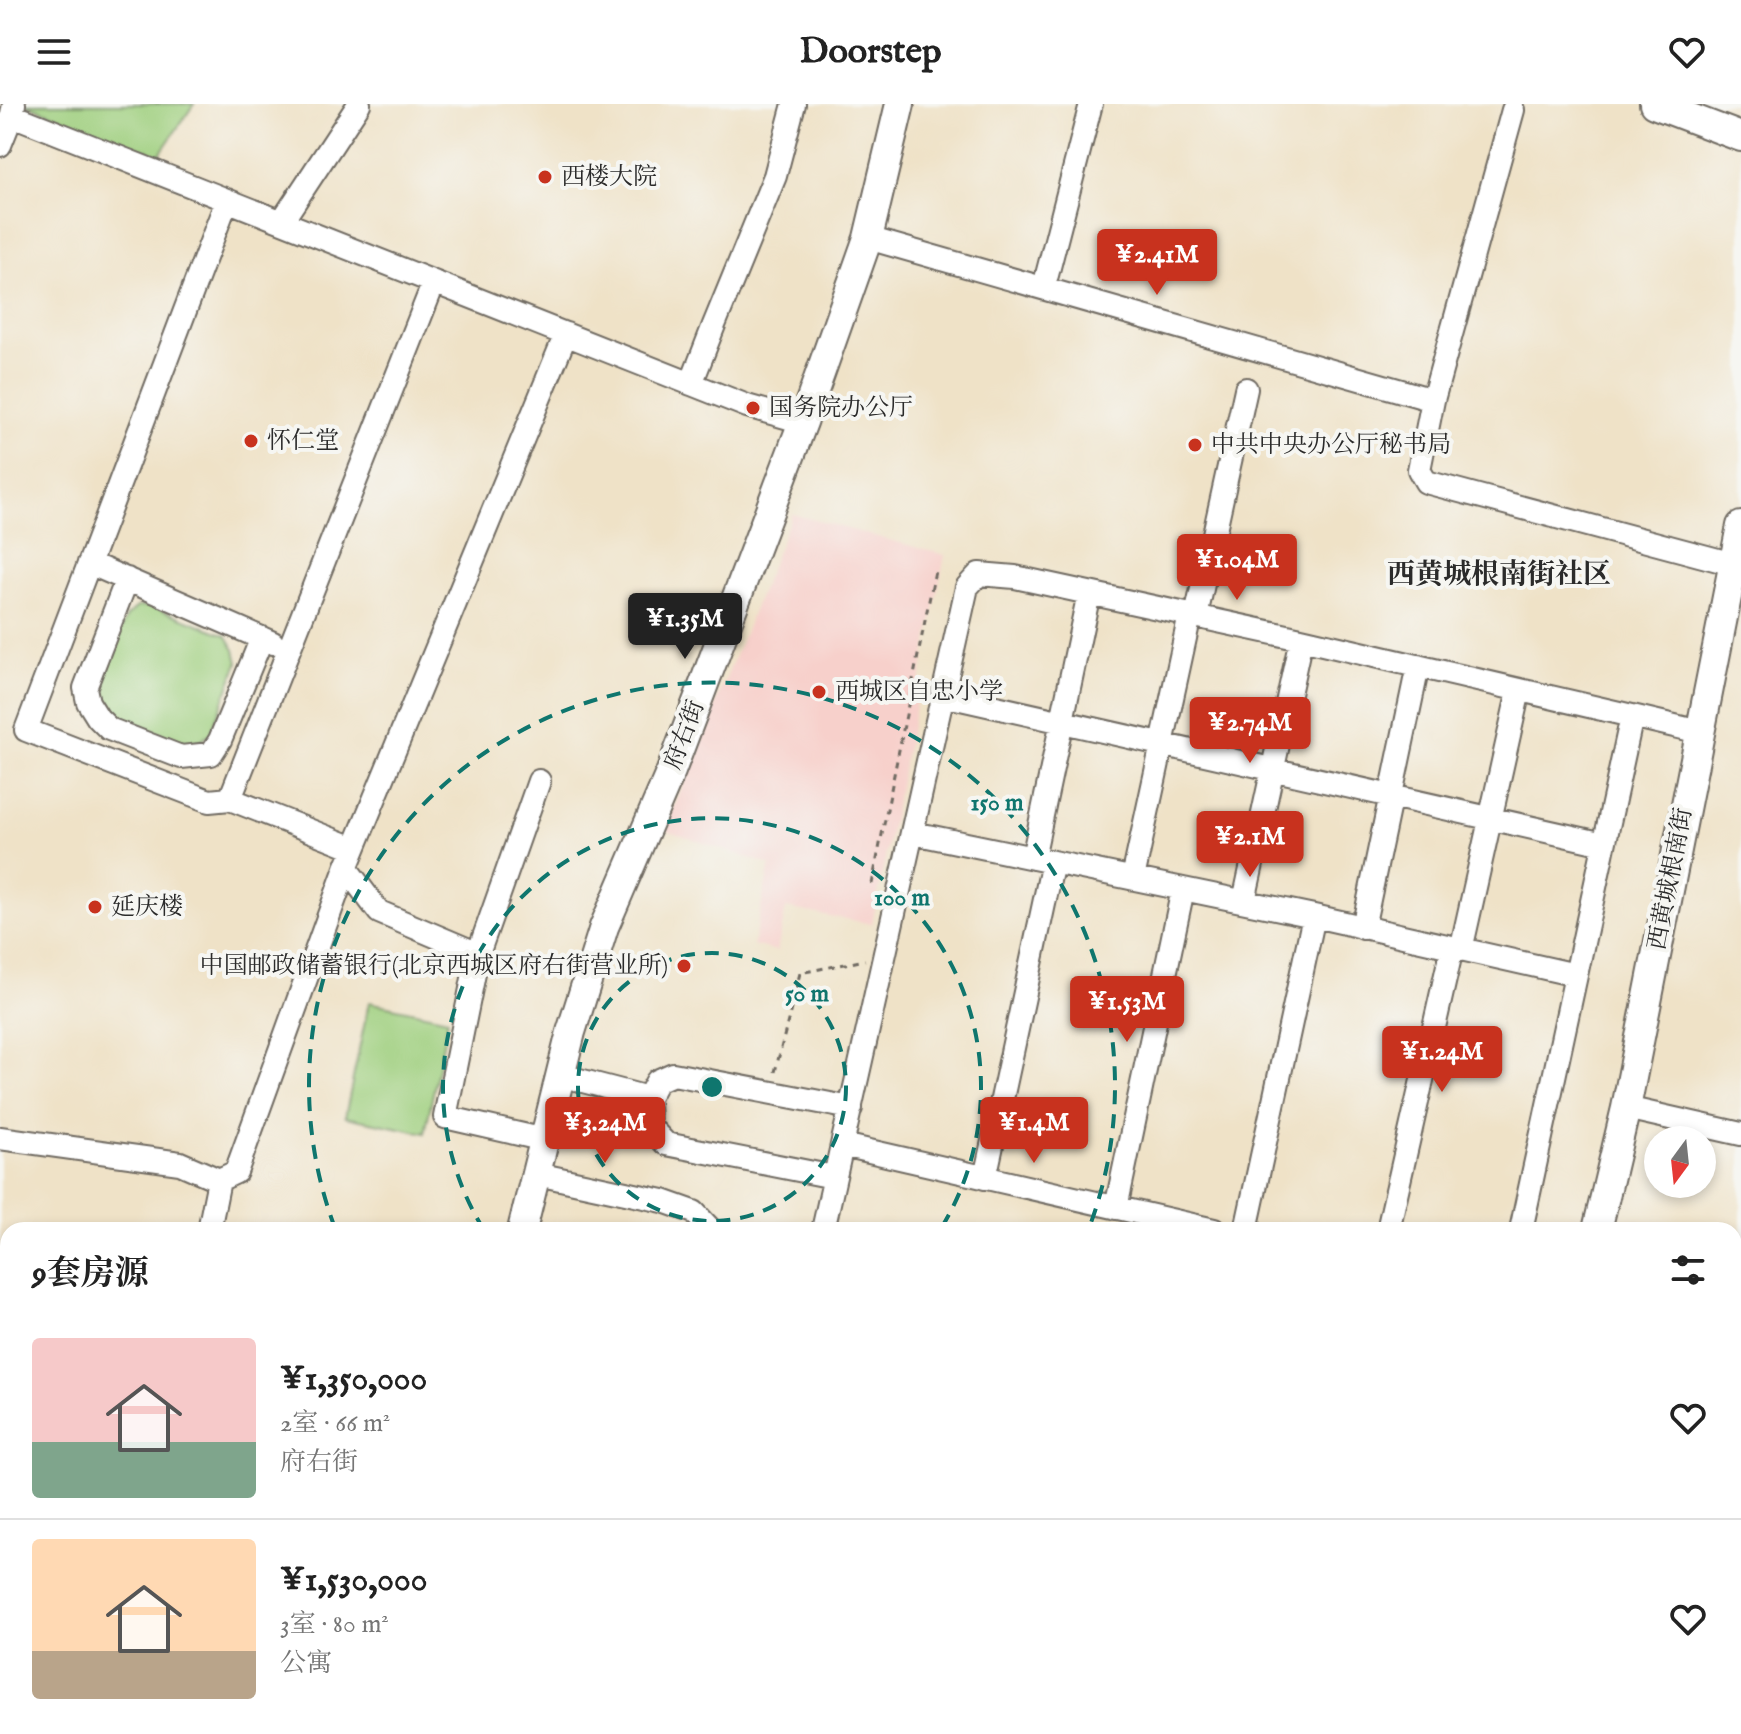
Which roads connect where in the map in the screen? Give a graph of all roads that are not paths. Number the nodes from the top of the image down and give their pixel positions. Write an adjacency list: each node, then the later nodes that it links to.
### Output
1 (359, 104): 11 (street)
2 (794, 104): 16 (street)
3 (900, 104): 12 (main road, 府右街)
4 (1091, 104): 13 (street)
5 (1654, 104): 8 (main road)
6 (13, 110): 9 (street); 10 (street)
7 (1513, 110): 18 (street)
8 (1741, 137)
9 (0, 145)
10 (227, 200): 11 (street); 21 (street)
11 (282, 221): 14 (street)
12 (868, 238): 18 (street); 19 (main road, 府右街)
13 (1047, 275)
14 (434, 282): 15 (street); 28 (street)
15 (566, 334): 16 (street); 43 (street)
16 (691, 384): 19 (street)
17 (1246, 389): 25 (street)
18 (1433, 400): 22 (street)
19 (803, 422): 53 (main road, 府右街)
20 (1741, 526): 22 (main road, 西黄城根南街)
21 (89, 563): 23 (street); 39 (street)
22 (1733, 564): 34 (main road, 西黄城根南街)
23 (127, 579): 26 (street); 26 (street)
24 (1089, 593): 25 (street); 31 (street); 33 (street)
25 (1193, 616): 27 (street); 35 (street)
26 (262, 638): 28 (street)
27 (1301, 639): 29 (street); 36 (street)
28 (289, 649): 39 (street)
29 (1418, 666): 30 (street); 38 (street)
30 (1519, 690): 32 (street); 40 (street)
31 (943, 695): 33 (street); 41 (street)
32 (1632, 716): 34 (street); 42 (street)
33 (1062, 721): 35 (street); 44 (street)
34 (1700, 732): 56 (main road, 西黄城根南街)
35 (1162, 744): 36 (street); 45 (street)
36 (1273, 768): 38 (street); 47 (street)
37 (539, 781): 51 (street)
38 (1391, 795): 40 (street); 49 (street)
39 (230, 799): 43 (street)
40 (1490, 818): 42 (street); 50 (street)
41 (913, 833): 44 (street); 55 (street)
42 (1604, 844): 52 (street)
43 (350, 858): 51 (street); 64 (street)
44 (1043, 860): 45 (street); 63 (street)
45 (1133, 878): 46 (street)
46 (1183, 889): 47 (street); 65 (street)
47 (1244, 901): 48 (street)
48 (1314, 916): 49 (street); 71 (street)
49 (1363, 928): 50 (street)
50 (1456, 949): 52 (street); 72 (street)
51 (478, 954): 59 (street)
52 (1576, 975): 73 (street)
53 (560, 1075): 54 (street); 59 (main road, 府右街)
54 (648, 1098): 55 (street); 62 (street)
55 (851, 1108): 60 (street)
56 (1626, 1108): 57 (street); 74 (main road, 西黄城根南街)
57 (1741, 1134)
58 (0, 1138): 64 (street)
59 (545, 1140): 61 (main road, 府右街)
60 (843, 1145): 62 (street); 63 (street)
61 (537, 1174): 67 (main road, 府右街); 68 (street)
62 (834, 1177): 69 (street)
63 (985, 1178): 65 (street)
64 (219, 1180): 66 (street)
65 (1116, 1208): 70 (street)
66 (211, 1222)
67 (524, 1222)
68 (703, 1222)
69 (825, 1222)
70 (1178, 1222)
71 (1248, 1222)
72 (1390, 1222)
73 (1523, 1222)
74 (1599, 1222)

